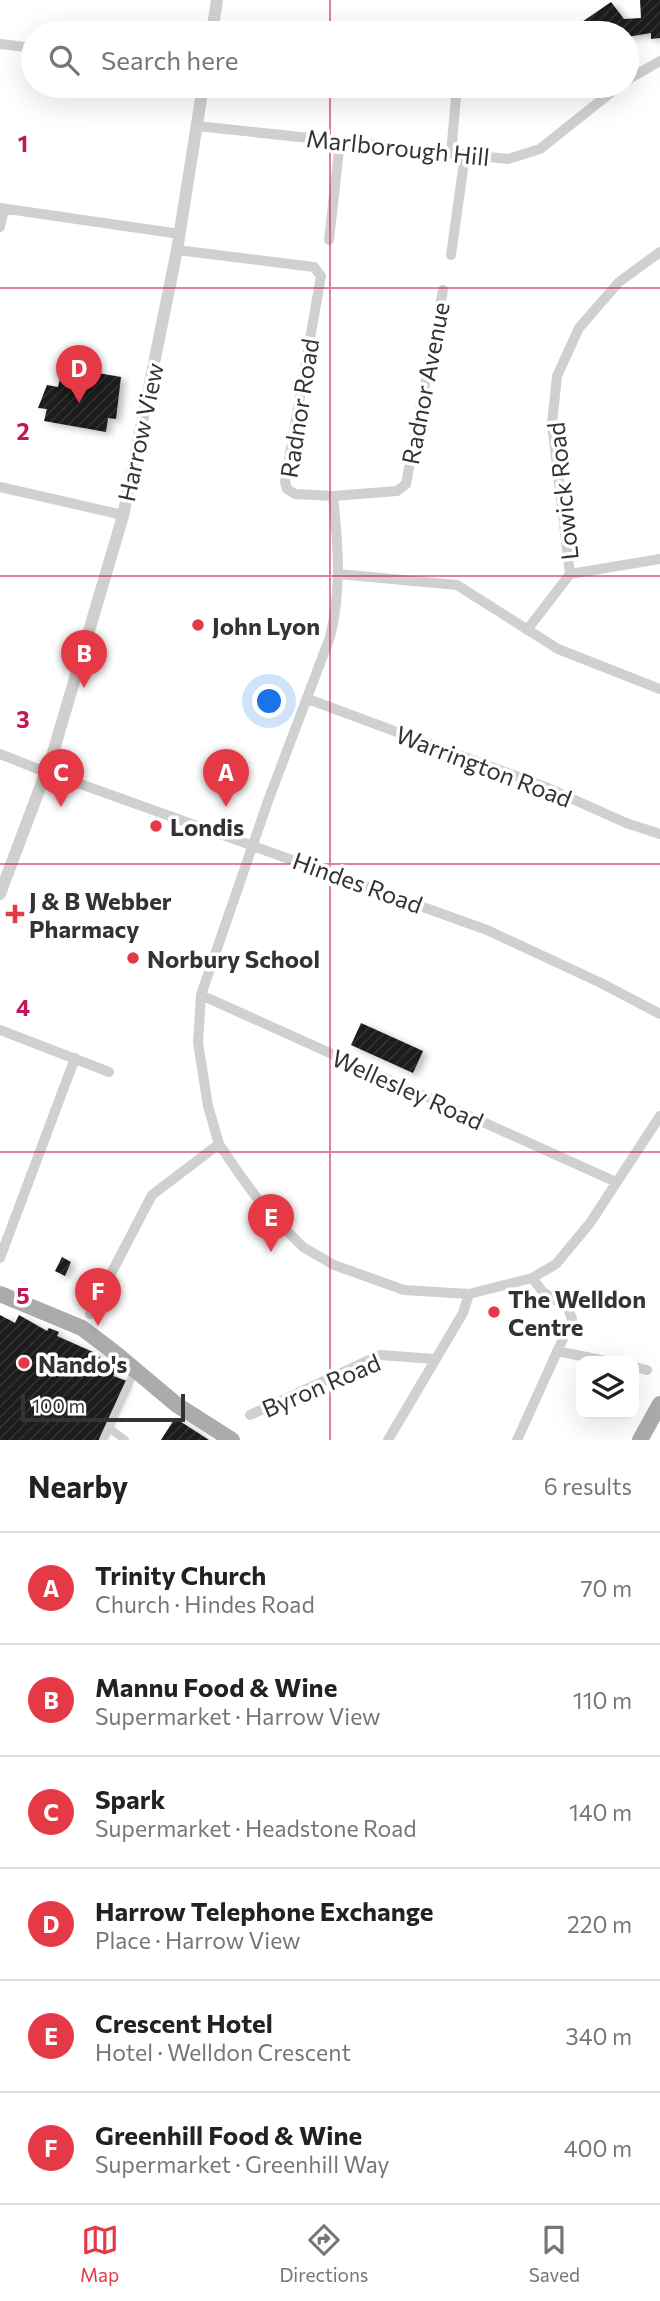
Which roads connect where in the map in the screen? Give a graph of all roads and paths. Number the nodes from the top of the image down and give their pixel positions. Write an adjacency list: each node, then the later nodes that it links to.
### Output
1 (217, 0): 2 (street)
2 (214, 21)
3 (0, 44): 4 (street)
4 (21, 47)
5 (660, 61): 6 (street)
6 (639, 73)
7 (201, 98): 10 (street, Harrow View)
8 (456, 98): 12 (street)
9 (604, 98): 13 (street, Marlborough Hill)
10 (196, 126): 11 (street, Marlborough Hill); 16 (street, Harrow View)
11 (340, 141): 12 (street, Marlborough Hill); 17 (street)
12 (451, 154): 13 (street, Marlborough Hill)
13 (465, 155): 20 (street)
14 (2, 209): 15 (street); 16 (street)
15 (0, 227)
16 (180, 234): 18 (street, Harrow View)
17 (329, 240)
18 (177, 250): 23 (street, Radnor Road); 24 (street, Harrow View)
19 (660, 253): 27 (street, Lowick Road)
20 (452, 255)
21 (443, 290): 23 (street, Radnor Avenue)
22 (0, 487): 24 (street)
23 (333, 496): 26 (street, Radnor Road)
24 (123, 515): 32 (street, Harrow View)
25 (660, 559): 27 (street)
26 (338, 574): 28 (street); 30 (street, Radnor Road)
27 (570, 574): 28 (street, Lowick Road)
28 (527, 630): 29 (street)
29 (660, 689)
30 (308, 699): 33 (street, Warrington Road); 34 (street, Radnor Road)
31 (0, 754): 32 (street, Hindes Road)
32 (43, 770): 34 (street, Hindes Road); 35 (street, Harrow View)
33 (660, 834)
34 (255, 845): 36 (street, Radnor Road); 37 (street, Hindes Road)
35 (0, 894)
36 (201, 995): 42 (street, Radnor Road); 43 (street, Wellesley Road)
37 (660, 1014)
38 (0, 1030): 39 (street)
39 (75, 1058): 40 (street); 44 (street)
40 (109, 1072)
41 (660, 1116): 43 (street)
42 (219, 1144): 47 (street); 48 (street)
43 (616, 1182): 45 (street)
44 (0, 1258)
45 (532, 1278): 47 (street); 49 (street)
46 (0, 1294): 53 (main road)
47 (469, 1294): 51 (street)
48 (90, 1314)
49 (557, 1351): 50 (street); 62 (street)
50 (582, 1356)
51 (435, 1359): 56 (street, Byron Road); 61 (street)
52 (639, 1368): 54 (street)
53 (135, 1370): 57 (street); 60 (main road)
54 (648, 1370)
55 (660, 1404): 63 (main road)
56 (250, 1415)
57 (109, 1428): 58 (street); 59 (street)
58 (103, 1440)
59 (125, 1440)
60 (232, 1440)
61 (388, 1440)
62 (517, 1440)
63 (640, 1440)

